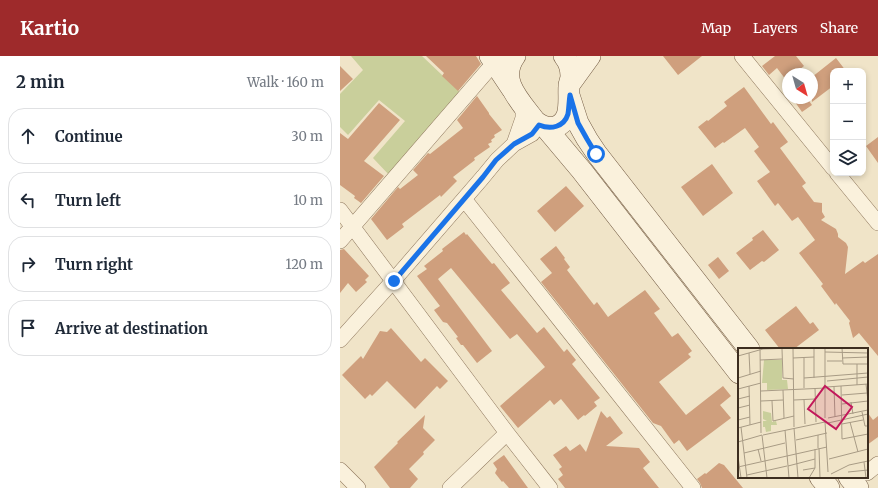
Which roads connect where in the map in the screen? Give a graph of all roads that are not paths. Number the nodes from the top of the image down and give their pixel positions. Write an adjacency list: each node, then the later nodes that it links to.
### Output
1 (515, 56): 7 (street)
2 (564, 56): 6 (street)
3 (590, 56): 6 (street)
4 (742, 56): 10 (street)
5 (492, 60): 7 (street); 15 (street)
6 (569, 90): 8 (street); 19 (street)
7 (518, 97): 8 (street); 9 (street)
8 (542, 126): 9 (street); 20 (street)
9 (514, 144): 12 (street)
10 (830, 164)
11 (839, 176): 14 (street)
12 (464, 199): 17 (street); 29 (street)
13 (340, 210): 15 (street)
14 (878, 223)
15 (352, 226): 16 (street); 17 (street)
16 (340, 241)
17 (394, 281): 18 (street); 21 (street)
18 (340, 340)
19 (748, 348)
20 (738, 371)
21 (507, 433): 27 (street); 28 (street)
22 (878, 464): 24 (street)
23 (340, 470): 26 (street)
24 (868, 472)
25 (821, 478): 30 (street)
26 (358, 488)
27 (450, 488)
28 (550, 488)
29 (693, 488)
30 (829, 488)

